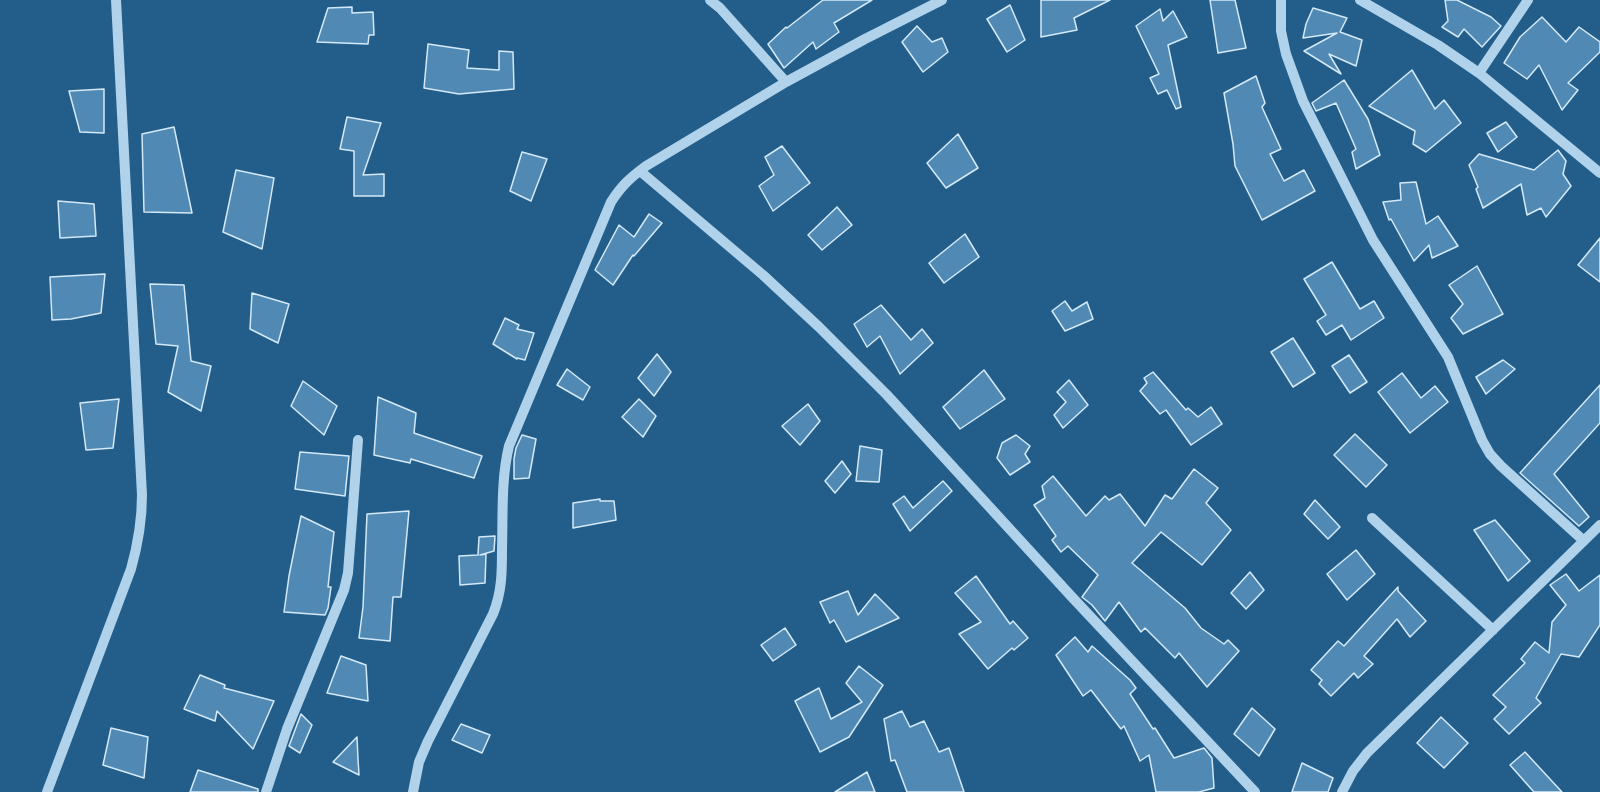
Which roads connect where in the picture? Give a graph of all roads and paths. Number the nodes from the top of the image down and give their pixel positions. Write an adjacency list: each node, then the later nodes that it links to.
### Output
1 (116, 0): 17 (street)
2 (710, 0): 8 (street)
3 (942, 0): 8 (street)
4 (1281, 0): 14 (street)
5 (1360, 0): 7 (street)
6 (1528, 0): 7 (street)
7 (1479, 73): 10 (street)
8 (786, 82): 9 (street)
9 (640, 171): 16 (street); 19 (street)
10 (1600, 173)
11 (358, 440): 18 (street)
12 (1372, 518): 15 (street)
13 (1600, 525): 14 (street)
14 (1584, 541): 15 (street)
15 (1493, 630): 20 (street)
16 (1252, 791)
17 (47, 792)
18 (266, 792)
19 (413, 792)
20 (1342, 792)

